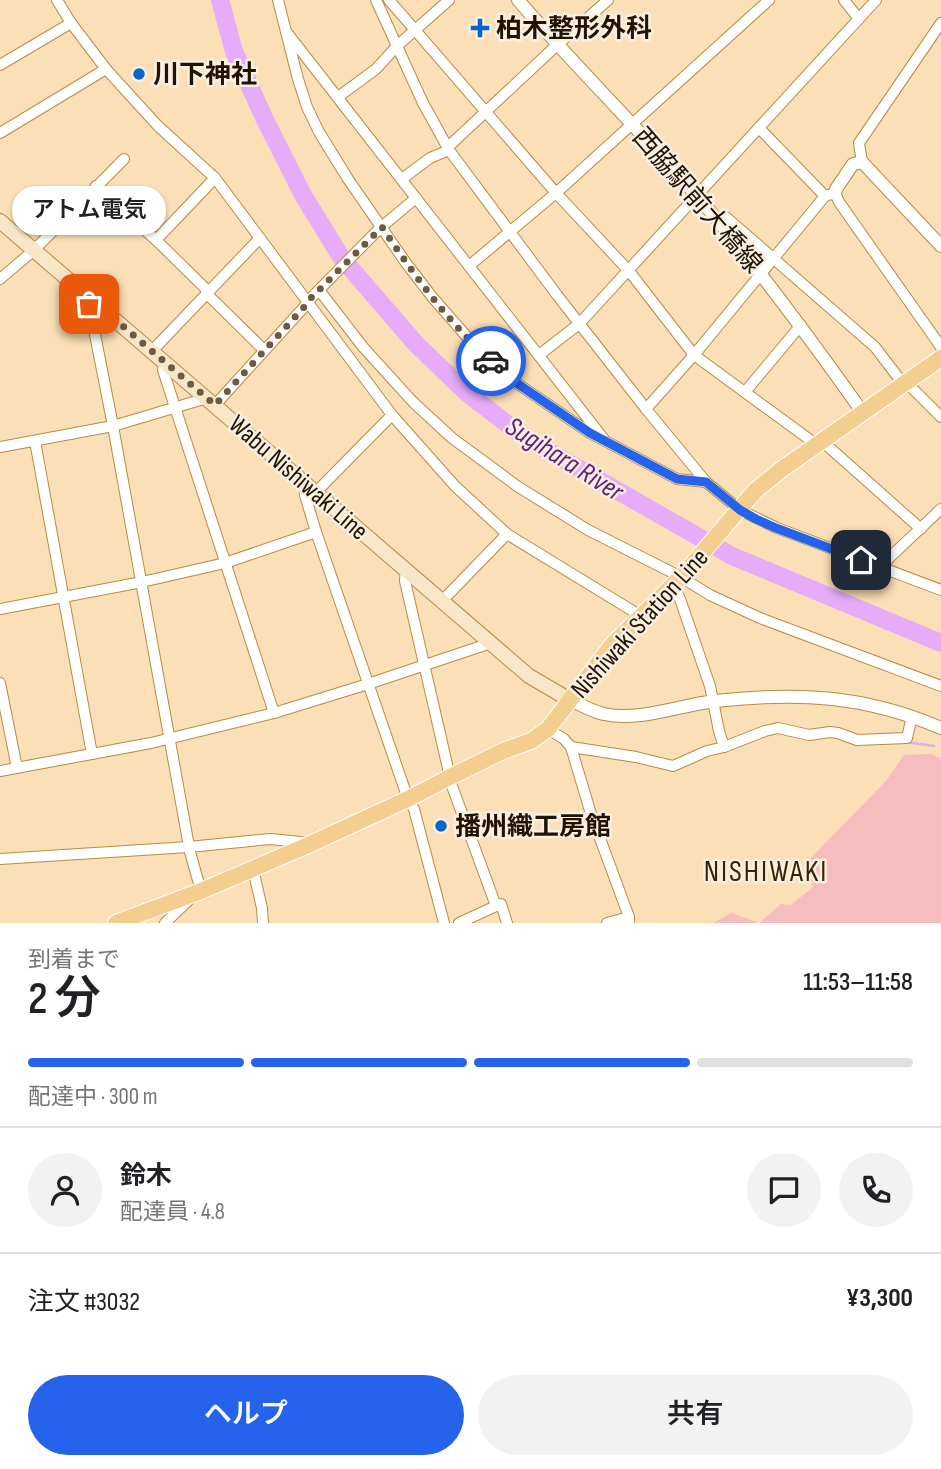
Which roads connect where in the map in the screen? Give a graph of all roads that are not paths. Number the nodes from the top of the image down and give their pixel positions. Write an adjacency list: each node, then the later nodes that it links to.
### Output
1 (57, 0): 12 (street)
2 (278, 0): 14 (street)
3 (376, 0): 17 (street)
4 (389, 0): 15 (street)
5 (449, 0): 15 (street)
6 (518, 0): 16 (street, 西脇駅前大橋線)
7 (608, 0): 16 (street)
8 (769, 0): 22 (street)
9 (844, 0): 11 (street)
10 (876, 0): 11 (street)
11 (859, 19): 23 (street)
12 (71, 23): 18 (street); 19 (street)
13 (940, 25): 27 (street)
14 (284, 29): 20 (street); 37 (street)
15 (416, 30): 17 (street); 21 (street)
16 (557, 45): 21 (street); 22 (street, 西脇駅前大橋線)
17 (397, 46): 20 (street); 25 (street)
18 (0, 65)
19 (106, 69): 24 (street); 28 (street)
20 (338, 97): 29 (street)
21 (485, 111): 25 (street); 31 (street)
22 (632, 124): 31 (street); 33 (street, 西脇駅前大橋線)
23 (759, 128): 32 (street); 33 (street)
24 (0, 133)
25 (448, 148): 29 (street); 38 (street)
26 (124, 159): 30 (street)
27 (862, 162): 32 (street); 41 (street)
28 (215, 178): 39 (street); 40 (street)
29 (401, 179): 34 (street)
30 (96, 186): 40 (street); 42 (street)
31 (556, 193): 38 (street); 45 (street)
32 (830, 195): 43 (street); 54 (street)
33 (697, 196): 35 (street, 西脇駅前大橋線); 45 (street)
34 (416, 198): 37 (street); 44 (street)
35 (715, 217): 43 (street); 46 (street, 西脇駅前大橋線)
36 (0, 221): 42 (main road, Wabu Nishiwaki Line)
37 (380, 228): 48 (street); 70 (street)
38 (510, 232): 44 (street); 52 (street)
39 (259, 239): 49 (street); 51 (street)
40 (156, 240): 49 (street)
41 (941, 246)
42 (33, 251): 47 (street); 50 (main road, Wabu Nishiwaki Line)
43 (773, 258): 46 (street); 61 (street)
44 (468, 266): 57 (street)
45 (629, 271): 52 (street); 58 (street)
46 (761, 272): 53 (street, 西脇駅前大橋線); 58 (street)
47 (0, 279)
48 (320, 289): 51 (street); 84 (street)
49 (207, 292): 55 (street); 56 (street)
50 (90, 298): 55 (main road, Wabu Nishiwaki Line); 69 (street)
51 (308, 303): 56 (street); 67 (street)
52 (579, 324): 57 (street); 65 (street)
53 (802, 326): 62 (street); 66 (street, 西脇駅前大橋線)
54 (941, 347)
55 (152, 351): 60 (main road, Wabu Nishiwaki Line)
56 (264, 351): 63 (street)
57 (539, 355): 70 (street)
58 (694, 355): 62 (street); 65 (street)
59 (941, 358): 61 (main road, Nishiwaki Station Line)
60 (165, 362): 63 (main road, Wabu Nishiwaki Line); 64 (street)
61 (906, 384): 66 (main road, Nishiwaki Station Line); 68 (street)
62 (745, 393): 72 (street)
63 (211, 401): 64 (street); 75 (main road, Wabu Nishiwaki Line)
64 (175, 408): 69 (street); 81 (street)
65 (646, 409): 74 (street)
66 (863, 413): 72 (main road, Nishiwaki Station Line)
67 (392, 415): 75 (street); 80 (street)
68 (941, 417)
69 (113, 426): 71 (street); 85 (street)
70 (603, 439): 74 (street)
71 (35, 441): 73 (street); 87 (street)
72 (819, 443): 77 (main road, Nishiwaki Station Line); 78 (street)
73 (0, 447)
74 (706, 482): 77 (street)
75 (311, 489): 79 (street); 83 (main road, Wabu Nishiwaki Line)
76 (941, 509): 78 (street)
77 (737, 513): 82 (street); 84 (main road, Nishiwaki Station Line)
78 (921, 529): 82 (street)
79 (316, 532): 81 (street); 94 (street)
80 (507, 534): 88 (street); 90 (street)
81 (225, 563): 85 (street); 98 (street)
82 (882, 568): 86 (street)
83 (406, 569): 88 (main road, Wabu Nishiwaki Line); 92 (street)
84 (680, 578): 90 (main road, Nishiwaki Station Line); 95 (street); 97 (street)
85 (142, 582): 87 (street); 102 (street)
86 (941, 590)
87 (64, 596): 89 (street); 105 (street)
88 (442, 601): 91 (main road, Wabu Nishiwaki Line)
89 (0, 609)
90 (641, 616): 96 (main road, Nishiwaki Station Line)
91 (491, 643): 92 (street); 96 (main road, Wabu Nishiwaki Line)
92 (423, 665): 94 (street); 108 (street)
93 (0, 683): 106 (street)
94 (368, 684): 98 (street); 109 (street)
95 (941, 686)
96 (570, 700): 97 (street); 101 (main road, Nishiwaki Station Line)
97 (712, 701): 99 (street); 104 (street)
98 (274, 713): 102 (street)
99 (912, 716): 100 (street); 104 (street)
100 (941, 728)
101 (548, 729): 103 (street); 108 (main road, Nishiwaki Station Line)
102 (170, 738): 105 (street); 111 (street)
103 (571, 747): 104 (street); 116 (street)
104 (724, 747)
105 (92, 754): 106 (street)
106 (17, 768): 107 (street)
107 (0, 771)
108 (450, 777): 109 (main road, Nishiwaki Station Line); 115 (street)
109 (408, 799): 110 (main road, Nishiwaki Station Line); 120 (street)
110 (306, 846): 111 (street); 113 (main road, Nishiwaki Station Line)
111 (190, 849): 112 (street); 114 (street)
112 (0, 859)
113 (253, 869): 114 (main road, Nishiwaki Station Line); 119 (street)
114 (199, 891): 117 (main road, Nishiwaki Station Line); 118 (street)
115 (496, 906): 121 (street); 122 (street)
116 (629, 920): 123 (street)
117 (116, 923)
118 (165, 923)
119 (262, 923)
120 (444, 923)
121 (459, 923)
122 (507, 923)
123 (607, 923)

